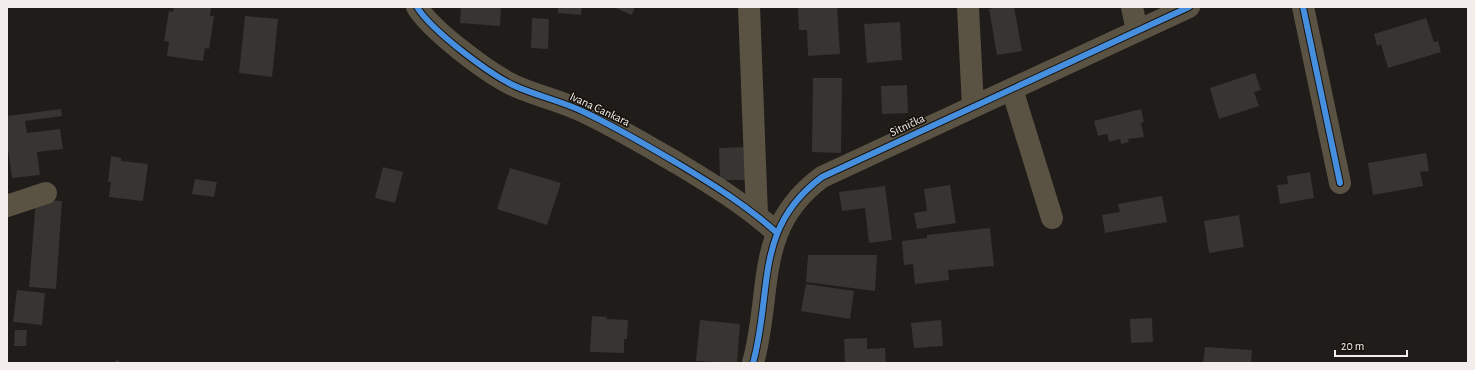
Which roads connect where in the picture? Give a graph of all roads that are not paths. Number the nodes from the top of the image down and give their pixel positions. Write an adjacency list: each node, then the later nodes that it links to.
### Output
1 (417, 7): 13 (street, Ivana Cankara)
2 (749, 7): 13 (street)
3 (968, 7): 9 (street)
4 (1132, 7): 7 (street)
5 (1189, 7): 7 (street, Sitnička)
6 (1303, 7): 10 (street)
7 (1137, 32): 8 (street, Sitnička)
8 (1012, 89): 9 (street, Sitnička); 14 (street)
9 (972, 107): 15 (street, Sitnička)
10 (1340, 183)
11 (46, 193): 12 (street)
12 (7, 206)
13 (757, 215): 15 (street, Ivana Cankara)
14 (1052, 218)
15 (776, 232): 16 (street, Sitnička)
16 (753, 363)

